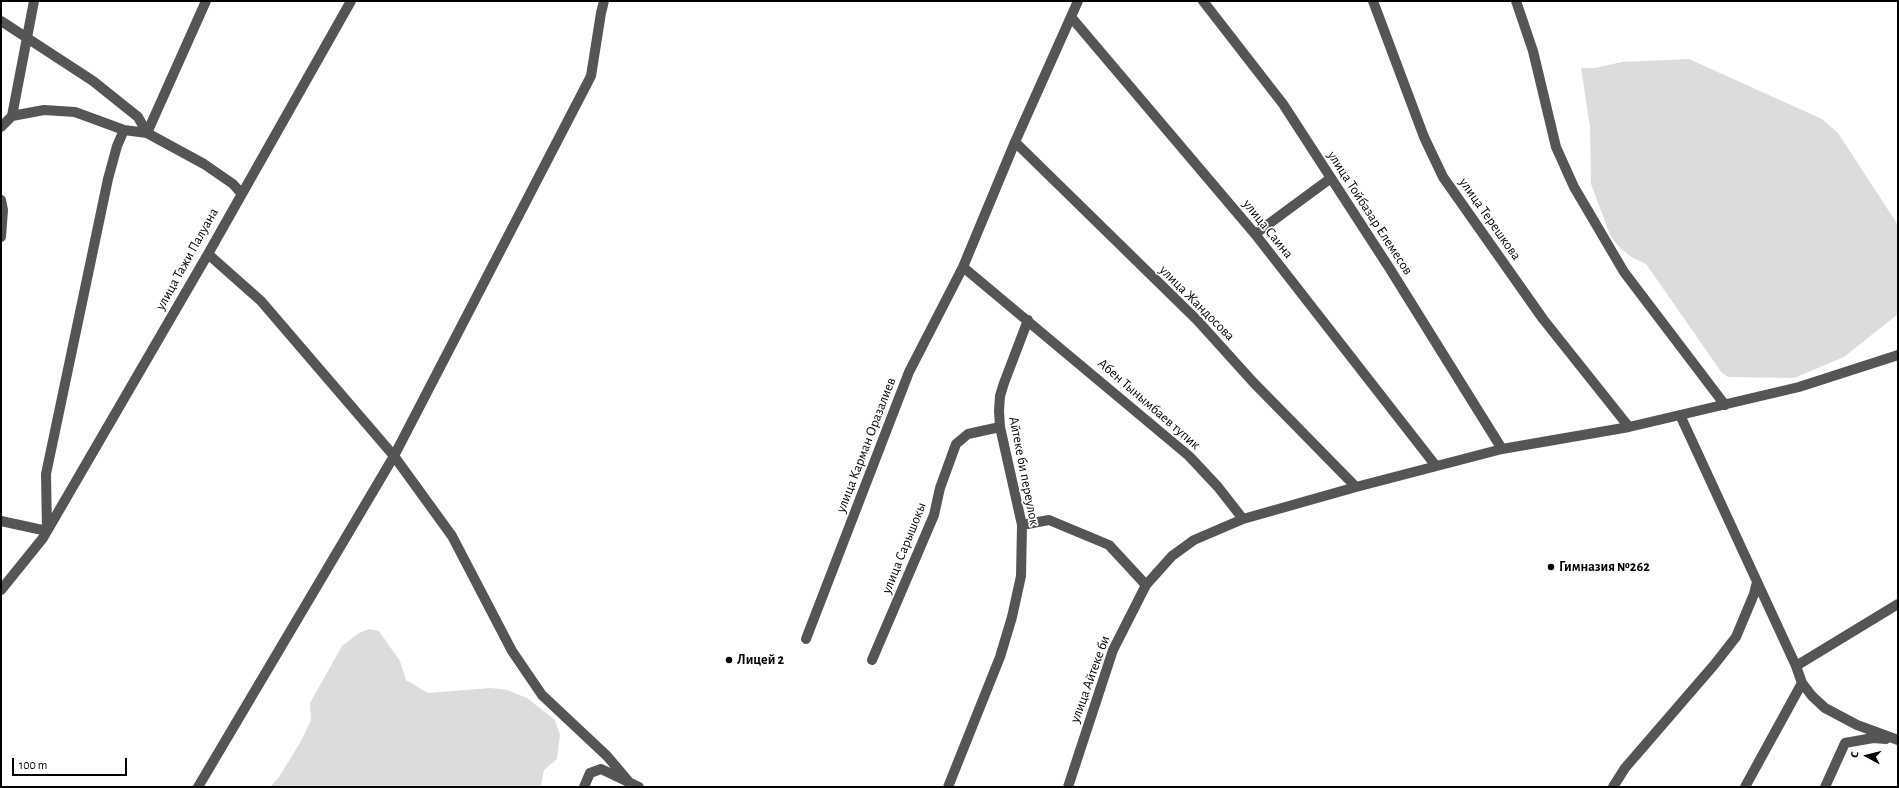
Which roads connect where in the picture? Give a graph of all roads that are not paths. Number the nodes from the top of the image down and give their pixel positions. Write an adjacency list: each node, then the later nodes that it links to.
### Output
1 (34, 1): 11 (street)
2 (206, 1): 15 (street)
3 (351, 1): 18 (street, улица Тажи Палуана)
4 (604, 1): 31 (street)
5 (1078, 1): 9 (street, улица Карман Оразалиев)
6 (1203, 1): 17 (street, улица Тойбазар Елемесов)
7 (1373, 1): 29 (street, улица Терешкова)
8 (1516, 1): 26 (street)
9 (1071, 17): 16 (street, улица Карман Оразалиев); 20 (street, улица Саина)
10 (1, 21): 11 (street)
11 (27, 37): 12 (street); 15 (street)
12 (12, 116): 13 (street); 14 (street)
13 (1, 127)
14 (124, 130): 15 (street); 37 (street)
15 (147, 133): 18 (street)
16 (1015, 142): 23 (street, улица Карман Оразалиев); 33 (street, улица Жандосова)
17 (1331, 178): 20 (street); 30 (street, улица Тойбазар Елемесов)
18 (241, 193): 22 (street, улица Тажи Палуана)
19 (1, 200): 21 (street)
20 (1255, 234): 32 (street, улица Саина)
21 (1, 237)
22 (208, 254): 31 (street); 37 (street, улица Тажи Палуана)
23 (963, 267): 24 (street, Абен Тынымбаев тупик); 42 (street, улица Карман Оразалиев)
24 (1028, 320): 28 (street, Айтеке би переулок); 34 (street, Абен Тынымбаев тупик)
25 (1898, 355): 26 (street, улица Айтеке би)
26 (1725, 404): 27 (street, улица Айтеке би)
27 (1680, 415): 29 (street, улица Айтеке би); 38 (street)
28 (1000, 427): 36 (street, Айтеке би переулок); 43 (street, улица Сарышокы)
29 (1629, 427): 30 (street, улица Айтеке би)
30 (1502, 449): 32 (street, улица Айтеке би)
31 (394, 456): 47 (street); 48 (street)
32 (1436, 466): 33 (street, улица Айтеке би)
33 (1356, 487): 34 (street, улица Айтеке би)
34 (1243, 519): 39 (street, улица Айтеке би)
35 (1, 521): 37 (street)
36 (1022, 525): 39 (street); 51 (street, Айтеке би переулок)
37 (47, 530): 40 (street, улица Тажи Палуана)
38 (1757, 582): 44 (street); 53 (street)
39 (1146, 585): 52 (street, улица Айтеке би)
40 (1, 590)
41 (1898, 604): 44 (street)
42 (806, 639)
43 (872, 660)
44 (1796, 666): 45 (street)
45 (1802, 683): 46 (street); 54 (street)
46 (1898, 740): 55 (street)
47 (628, 782): 49 (street); 50 (street)
48 (198, 787)
49 (584, 787)
50 (639, 787)
51 (948, 787)
52 (1068, 787)
53 (1613, 787)
54 (1745, 787)
55 (1825, 787)

